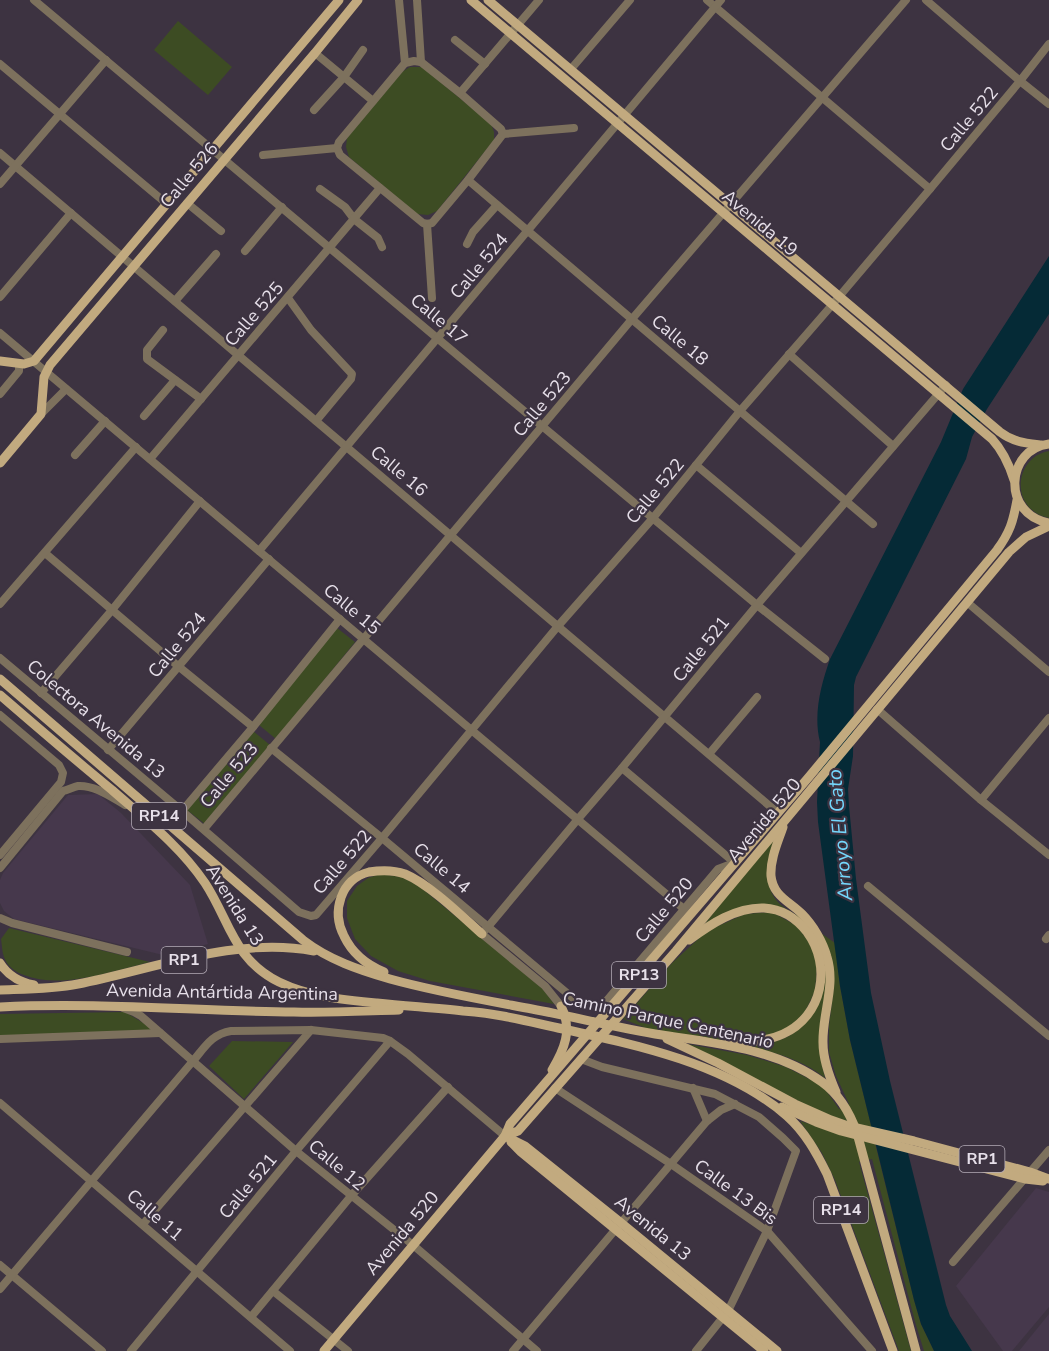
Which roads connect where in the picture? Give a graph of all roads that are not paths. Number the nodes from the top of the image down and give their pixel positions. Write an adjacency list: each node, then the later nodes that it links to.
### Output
1 (34, 0): 20 (street, Calle 17)
2 (339, 0): 39 (main road, Calle 526)
3 (358, 0): 19 (main road, Calle 526)
4 (399, 0): 22 (street)
5 (417, 0): 21 (street)
6 (471, 0): 15 (main road, Avenida 19)
7 (488, 0): 15 (main road, Avenida 19)
8 (539, 0): 15 (street)
9 (630, 0): 25 (street)
10 (707, 0): 14 (street)
11 (721, 0): 14 (street, Calle 524)
12 (906, 0): 29 (street, Calle 523)
13 (926, 0): 27 (street)
14 (715, 7): 29 (street); 34 (street, Calle 524)
15 (514, 29): 24 (street); 25 (main road, Avenida 19); 35 (main road, Avenida 19)
16 (455, 40): 24 (street)
17 (1049, 44): 27 (street, Calle 522)
18 (363, 50): 26 (street)
19 (315, 53): 26 (street); 42 (main road, Calle 526)
20 (106, 60): 33 (street); 39 (street, Calle 17)
21 (421, 62): 22 (street); 28 (street)
22 (405, 63): 30 (street)
23 (0, 64): 33 (street)
24 (485, 64): 28 (street)
25 (571, 69): 34 (main road, Avenida 19)
26 (344, 77): 30 (street); 32 (street)
27 (1020, 81): 31 (street); 48 (street, Calle 522)
28 (460, 93): 37 (street)
29 (823, 98): 48 (street); 52 (street, Calle 523)
30 (373, 100): 38 (street)
31 (1049, 104)
32 (314, 110)
33 (59, 114): 43 (street); 50 (street)
34 (624, 115): 35 (street, Calle 524); 52 (main road, Avenida 19)
35 (618, 125): 55 (main road, Avenida 19); 59 (street, Calle 524)
36 (574, 128): 37 (street)
37 (503, 134): 44 (street)
38 (337, 148): 41 (street); 46 (street)
39 (213, 149): 42 (street, Calle 17); 50 (main road, Calle 526)
40 (0, 153): 43 (street, Calle 16)
41 (263, 155)
42 (225, 159): 49 (main road, Calle 526); 53 (street, Calle 17)
43 (15, 166): 45 (street); 54 (street, Calle 16)
44 (468, 180): 51 (street, Calle 18); 57 (street)
45 (0, 184)
46 (380, 188): 56 (street, Calle 525); 57 (street)
47 (320, 189): 56 (street)
48 (930, 189): 67 (street, Calle 522)
49 (187, 203): 58 (street); 66 (main road, Calle 526)
50 (167, 204): 65 (main road, Calle 526)
51 (497, 205): 59 (street, Calle 18); 60 (street)
52 (730, 205): 55 (street, Calle 523); 67 (main road, Avenida 19)
53 (282, 207): 61 (street, Calle 17); 63 (street)
54 (71, 213): 65 (street, Calle 16); 68 (street)
55 (723, 213): 72 (main road, Avenida 19); 73 (street, Calle 523)
56 (354, 219): 61 (street, Calle 525); 62 (street)
57 (427, 224): 70 (street)
58 (221, 231)
59 (527, 231): 73 (street, Calle 18); 76 (street, Calle 524)
60 (467, 244)
61 (330, 247): 69 (street, Calle 525); 76 (street, Calle 17)
62 (382, 248)
63 (245, 251)
64 (216, 254): 71 (street)
65 (123, 257): 66 (street, Calle 16); 80 (main road, Calle 526)
66 (134, 266): 71 (street, Calle 16); 82 (main road, Calle 526)
67 (840, 296): 72 (street, Calle 522); 84 (main road, Avenida 19)
68 (0, 297)
69 (288, 298): 78 (street, Calle 525); 93 (street)
70 (432, 298)
71 (175, 301): 78 (street, Calle 16)
72 (832, 305): 77 (street, Calle 522); 87 (main road, Avenida 19)
73 (632, 319): 89 (street, Calle 18); 94 (street, Calle 523)
74 (163, 330): 83 (street)
75 (0, 333): 80 (street, Calle 15)
76 (438, 338): 94 (street, Calle 17); 98 (street, Calle 524)
77 (789, 354): 89 (street, Calle 522); 96 (street)
78 (238, 355): 88 (street, Calle 525); 93 (street, Calle 16)
79 (0, 361): 81 (main road)
80 (34, 361): 81 (main road); 82 (street, Calle 15)
81 (19, 364): 86 (street)
82 (46, 372): 85 (street, Calle 15); 90 (main road)
83 (175, 380): 88 (street); 91 (street)
84 (946, 386): 87 (street, Calle 521); 95 (main road, Avenida 19)
85 (66, 388): 90 (street); 92 (street, Calle 15)
86 (0, 394)
87 (939, 394): 96 (street, Calle 521); 103 (main road, Avenida 19)
88 (201, 399): 100 (street, Calle 525)
89 (740, 411): 102 (street, Calle 522); 104 (street, Calle 18)
90 (41, 414): 101 (main road)
91 (144, 416)
92 (105, 421): 97 (street, Calle 15); 99 (street)
93 (316, 421): 98 (street, Calle 16)
94 (542, 426): 107 (street, Calle 17); 110 (street, Calle 523)
95 (1045, 444): 103 (main road)
96 (893, 446): 104 (street, Calle 521)
97 (136, 447): 100 (street, Calle 15); 112 (street)
98 (346, 447): 110 (street, Calle 16); 111 (street, Calle 524)
99 (75, 454)
100 (150, 459): 106 (street, Calle 15)
101 (0, 463)
102 (696, 465): 107 (street, Calle 522); 113 (street)
103 (1014, 480): 105 (main road, RP13)
104 (846, 500): 108 (street, Calle 18); 113 (street, Calle 521)
105 (1017, 500): 109 (main road, RP13); 140 (main road, Avenida 520 / RP13)
106 (200, 501): 111 (street, Calle 15); 118 (street)
107 (653, 518): 117 (street, Calle 17); 120 (street, Calle 522)
108 (873, 524)
109 (1049, 525): 115 (main road, Avenida 520 / RP13)
110 (450, 535): 120 (street, Calle 16); 121 (street, Calle 523)
111 (259, 551): 114 (street, Calle 15)
112 (45, 553): 116 (street); 118 (street)
113 (801, 553): 117 (street, Calle 521)
114 (269, 559): 119 (street, Calle 15); 124 (street, Calle 524)
115 (968, 603): 125 (street); 130 (main road, Avenida 520 / RP13)
116 (0, 604)
117 (757, 605): 123 (street, Calle 17); 132 (street, Calle 521)
118 (112, 610): 124 (street); 127 (street)
119 (340, 619): 121 (street, Calle 15); 134 (street, Calle 523)
120 (558, 626): 132 (street, Calle 16); 135 (street, Calle 522)
121 (363, 639): 135 (street, Calle 15); 136 (street, Calle 523)
122 (0, 657): 127 (street, Colectora Avenida 13)
123 (825, 659)
124 (178, 666): 134 (street); 137 (street, Calle 524)
125 (1049, 672)
126 (0, 679): 159 (main road, Avenida 13 / RP14)
127 (41, 693): 137 (street, Colectora Avenida 13)
128 (0, 695): 142 (main road, Avenida 13 / RP14)
129 (757, 697): 138 (street)
130 (878, 709): 140 (main road, Avenida 520 / RP13); 141 (street)
131 (0, 715): 148 (street)
132 (665, 717): 138 (street, Calle 16); 139 (street, Calle 521)
133 (1049, 718): 141 (street)
134 (253, 727): 143 (street, Calle 523)
135 (472, 730): 145 (street, Calle 15); 147 (street, Calle 522)
136 (271, 748): 146 (street, Calle 523); 147 (street, Calle 14)
137 (108, 750): 143 (street, Colectora Avenida 13)
138 (709, 754): 144 (street, Calle 16)
139 (622, 768): 145 (street, Calle 521); 150 (street)
140 (812, 781): 144 (main road, Avenida 520 / RP13)
141 (981, 800): 149 (street)
142 (134, 809): 151 (street, RP1); 168 (main road, Avenida 13 / RP1)
143 (182, 811): 146 (street, Colectora Avenida 13)
144 (782, 816): 150 (main road, Avenida 520 / RP13); 157 (main road, Avenida 520 / RP13); 185 (main road)
145 (578, 819): 153 (street, Calle 15); 156 (street, Calle 521)
146 (204, 829): 154 (street, Colectora Avenida 13)
147 (382, 838): 154 (street, Calle 522); 156 (street, Calle 14)
148 (0, 855)
149 (1049, 855)
150 (735, 863): 153 (street, Calle 520); 181 (main road, Avenida 520 / RP13)
151 (0, 868)
152 (868, 886): 174 (street)
153 (684, 909): 167 (street, Calle 520)
154 (311, 916)
155 (0, 918): 158 (street)
156 (485, 930): 161 (main road); 165 (street, Calle 14); 167 (street, Calle 14)
157 (675, 951): 177 (main road); 178 (main road, Avenida 520 / RP13)
158 (127, 952)
159 (319, 952): 161 (main road, Avenida 13 / RP1); 162 (main road, Avenida Antártida Argentina / RP1)
160 (0, 963): 162 (main road)
161 (396, 980): 169 (main road, Avenida 13 / RP1)
162 (51, 988): 163 (main road, Avenida Antártida Argentina)
163 (0, 990)
164 (116, 1005): 166 (main road, Avenida Antártida Argentina); 168 (main road, Avenida Antártida Argentina); 173 (street, Calle 12)
165 (561, 1006): 181 (main road)
166 (0, 1007)
167 (595, 1007)
168 (444, 1010): 170 (main road, Avenida 13 / RP1)
169 (536, 1010): 172 (main road, Camino Parque Centenario / RP1)
170 (533, 1022): 184 (main road, Camino Parque Centenario / RP1)
171 (311, 1030): 176 (street, Avenida Antártida Argentina); 179 (street, Avenida Antártida Argentina); 188 (street)
172 (649, 1033): 177 (main road, Camino Parque Centenario / RP14); 190 (main road, RP1)
173 (160, 1034): 175 (street); 179 (street, Calle 12)
174 (1049, 1036)
175 (0, 1039)
176 (390, 1041): 180 (street, Avenida 13); 193 (street, Calle 521)
177 (711, 1042): 185 (main road, Camino Parque Centenario / RP14)
178 (581, 1059): 182 (main road, Avenida 520 / RP13); 183 (street)
179 (193, 1061): 188 (street, Calle 12); 197 (street)
180 (448, 1087): 191 (street, Avenida 13); 198 (street)
181 (542, 1088): 191 (main road, Avenida 520 / RP13)
182 (555, 1088): 191 (main road, Avenida 520 / RP13); 194 (street, Calle 13 Bis)
183 (693, 1088): 187 (street); 189 (street)
184 (754, 1092): 190 (main road, RP1); 224 (main road, Camino Parque Centenario / RP14)
185 (837, 1094): 225 (main road, Camino Parque Centenario / RP14)
186 (0, 1103): 197 (street, Calle 11)
187 (735, 1104): 189 (street); 201 (street)
188 (244, 1106): 193 (street, Calle 12); 199 (street)
189 (707, 1121): 194 (street)
190 (872, 1135): 195 (main road, RP1); 195 (main road, RP1)
191 (505, 1136): 200 (main road, Avenida 13); 202 (main road, Avenida 520 / RP13)
192 (1049, 1150): 195 (street)
193 (296, 1151): 198 (street, Calle 12); 205 (street, Calle 521)
194 (671, 1164): 200 (street); 201 (street, Calle 13 Bis)
195 (1028, 1175): 196 (main road, RP1); 203 (street)
196 (1049, 1180)
197 (92, 1181): 199 (street, Calle 11); 206 (street)
198 (351, 1196): 202 (street, Calle 12); 208 (street)
199 (143, 1224): 205 (street, Calle 11)
200 (618, 1226): 209 (main road, Avenida 13); 212 (street)
201 (767, 1231): 209 (street); 223 (street, Calle 13 Bis)
202 (413, 1245): 211 (main road, Avenida 520 / RP13); 212 (street, Calle 12)
203 (953, 1262)
204 (0, 1265): 206 (street)
205 (196, 1271): 210 (street, Calle 11); 214 (street, Calle 521)
206 (12, 1275): 207 (street); 213 (street)
207 (0, 1289)
208 (273, 1291): 210 (street); 211 (street)
209 (726, 1314): 220 (street); 221 (main road, Avenida 13); 222 (main road, Avenida 13)
210 (251, 1317): 215 (street, Calle 11)
211 (334, 1339): 216 (main road, Avenida 520 / RP13); 217 (street)
212 (523, 1339): 218 (street); 219 (street, Calle 12)
213 (102, 1351)
214 (131, 1351)
215 (290, 1351)
216 (324, 1351)
217 (348, 1351)
218 (513, 1351)
219 (537, 1351)
220 (696, 1351)
221 (764, 1351)
222 (777, 1351)
223 (872, 1351)
224 (892, 1351)
225 (916, 1351)

